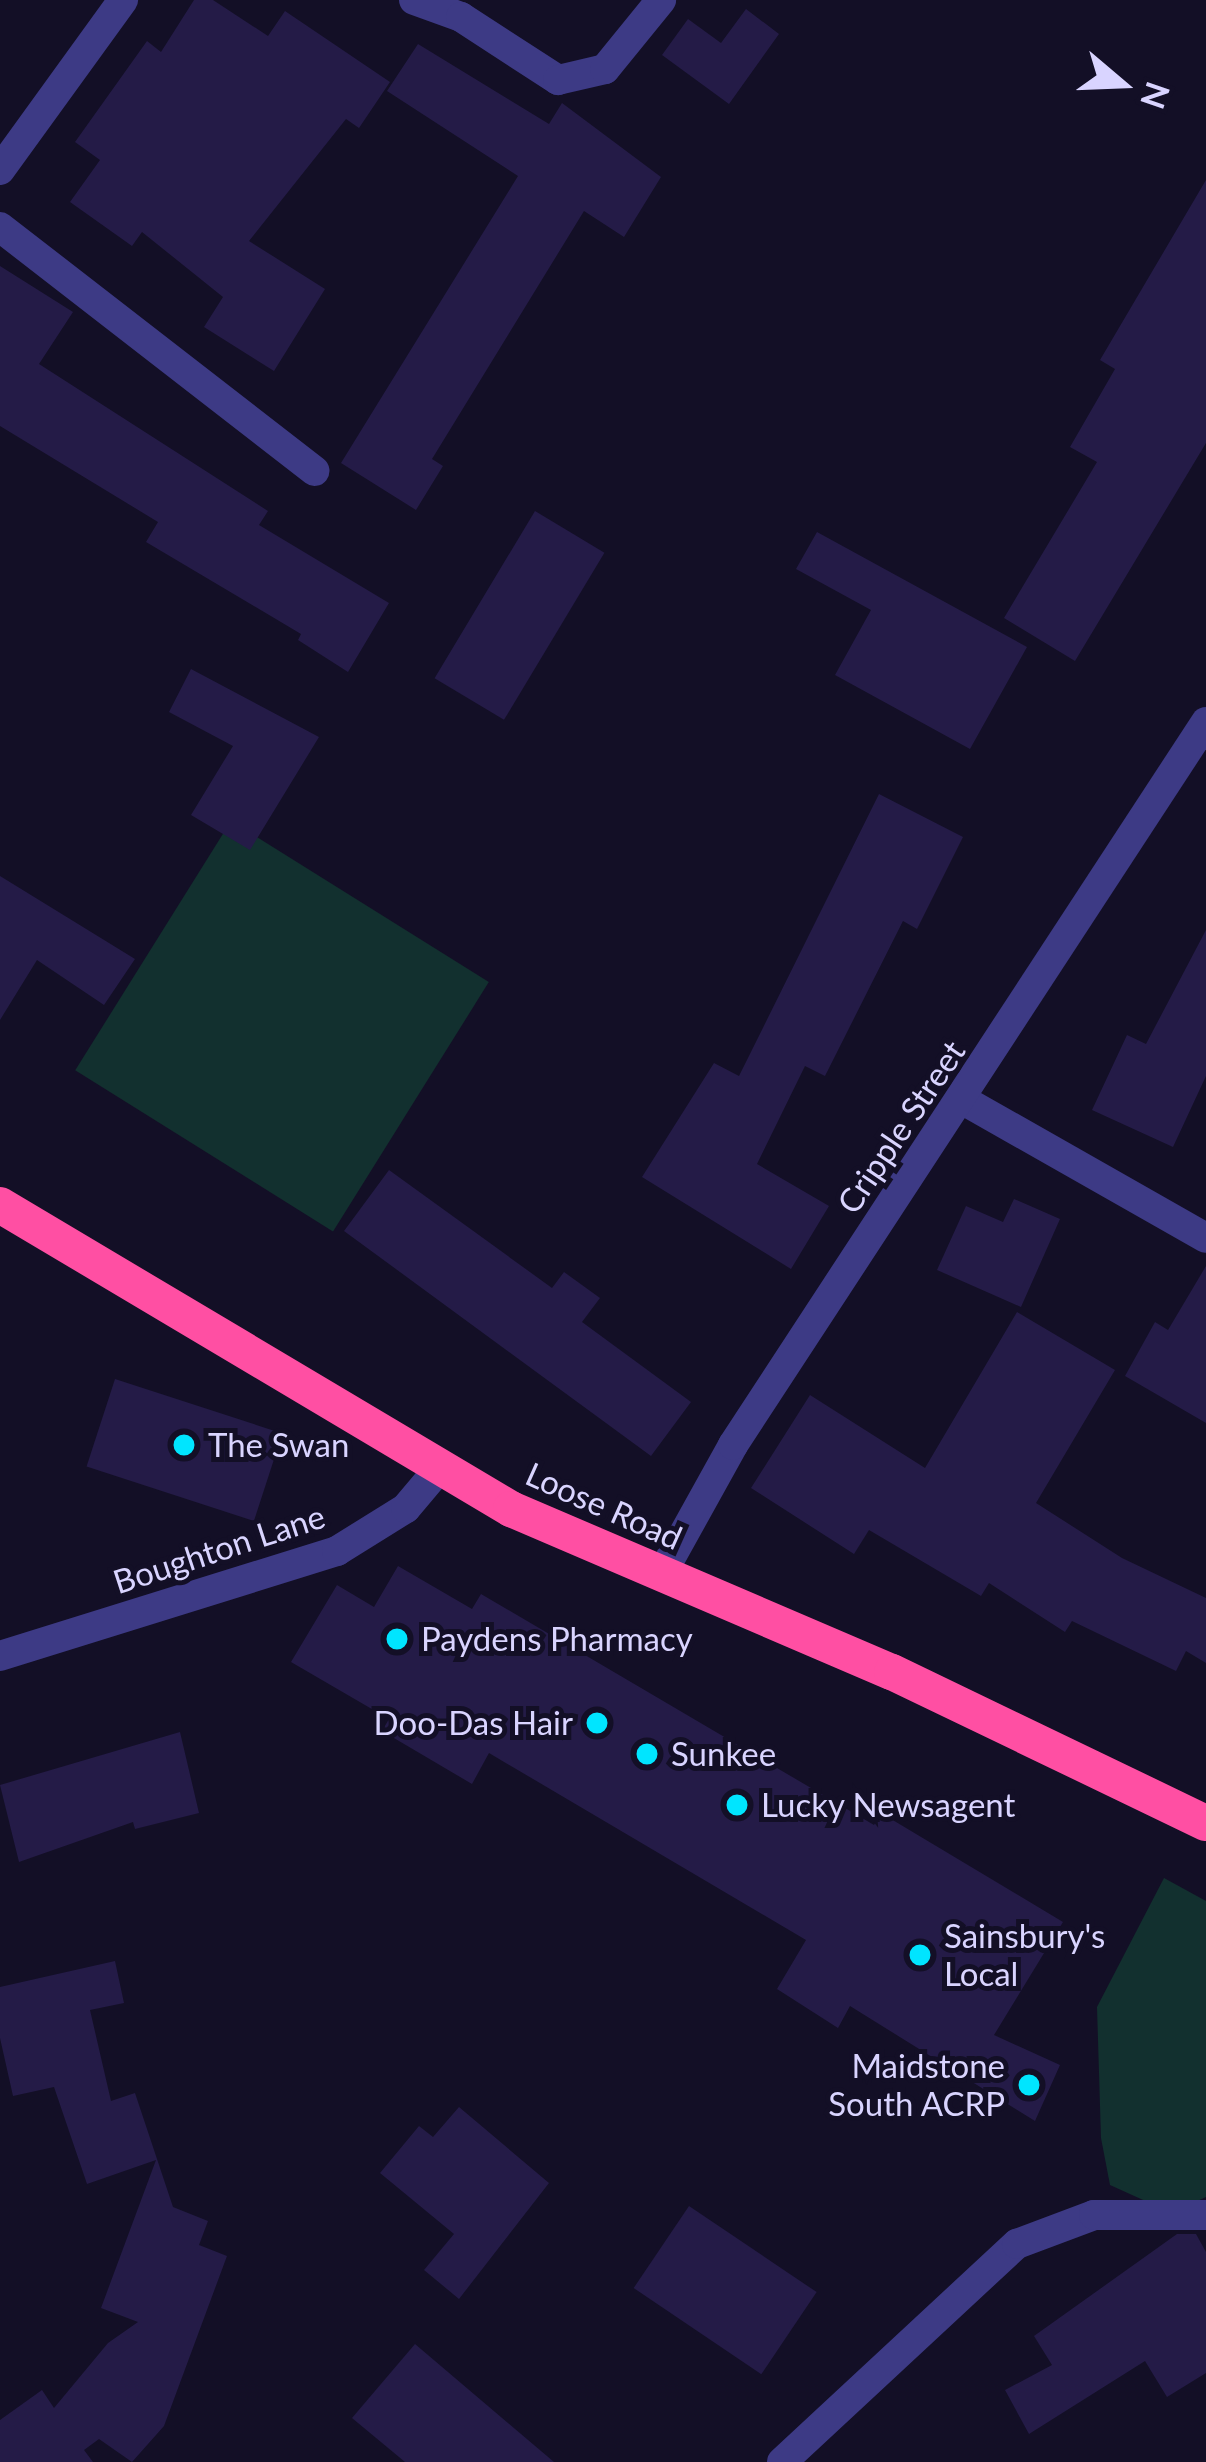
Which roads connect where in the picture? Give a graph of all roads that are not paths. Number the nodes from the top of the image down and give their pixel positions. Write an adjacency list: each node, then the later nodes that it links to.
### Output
1 (123, 0): 4 (street)
2 (414, 0): 3 (street)
3 (661, 0)
4 (0, 170)
5 (0, 227): 6 (street)
6 (315, 471)
7 (1206, 722): 8 (street, Cripple Street)
8 (963, 1100): 10 (street); 12 (street, Cripple Street)
9 (0, 1205): 11 (highway, Loose Road)
10 (1206, 1238)
11 (438, 1470): 12 (highway, Loose Road); 13 (street, Boughton Lane)
12 (662, 1575): 14 (highway, Loose Road)
13 (0, 1656)
14 (1206, 1823)
15 (1206, 2215): 16 (street)
16 (782, 2462)

